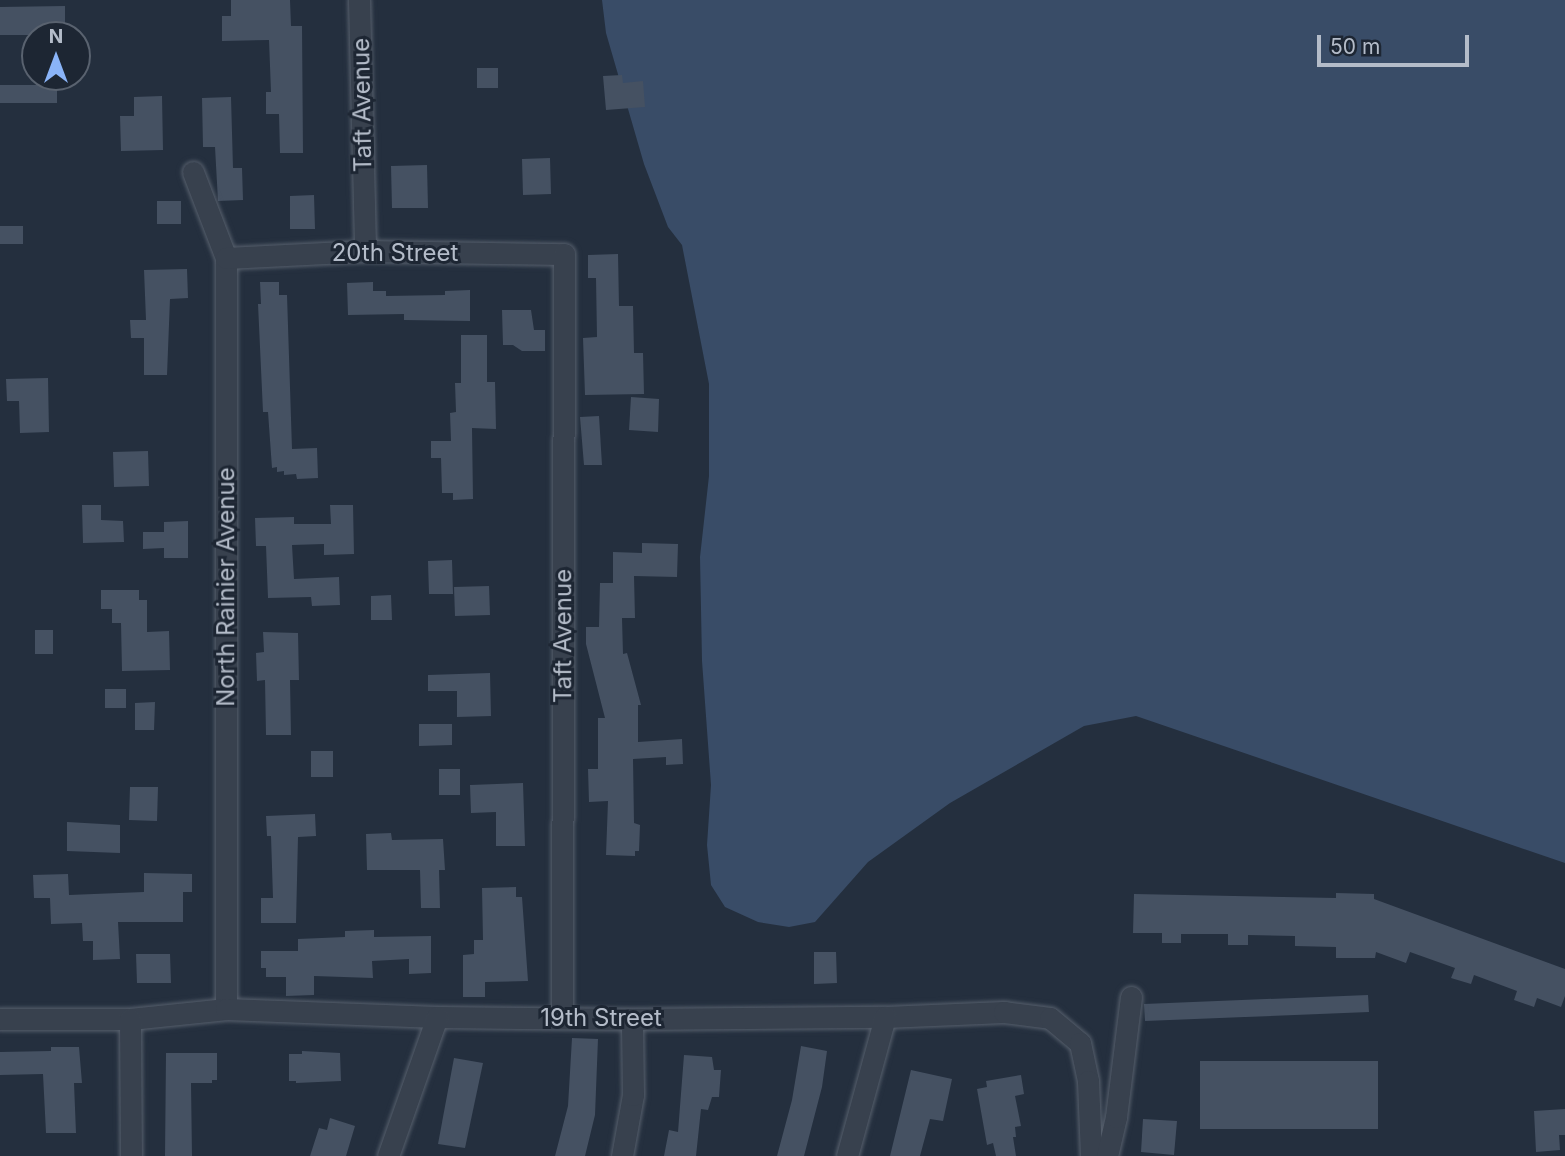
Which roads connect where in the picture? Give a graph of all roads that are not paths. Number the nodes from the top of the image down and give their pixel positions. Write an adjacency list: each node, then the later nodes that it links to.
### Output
1 (359, 0): 3 (street, Taft Avenue)
2 (193, 172): 5 (street, North Rainier Avenue)
3 (365, 251): 4 (street, 20th Street); 5 (street, 20th Street)
4 (564, 254): 10 (street, Taft Avenue)
5 (226, 258): 7 (street, North Rainier Avenue)
6 (1131, 997): 19 (street)
7 (226, 1009): 8 (street, 19th Street); 12 (street, 19th Street)
8 (437, 1017): 10 (street, 19th Street); 15 (street)
9 (885, 1017): 13 (street, 19th Street); 17 (street); 18 (street, 19th Street)
10 (562, 1018): 13 (street, 19th Street)
11 (0, 1019): 12 (street, 19th Street)
12 (130, 1019): 14 (street)
13 (632, 1019): 16 (street)
14 (131, 1156)
15 (388, 1156)
16 (622, 1156)
17 (847, 1156)
18 (1091, 1156)
19 (1107, 1156)

